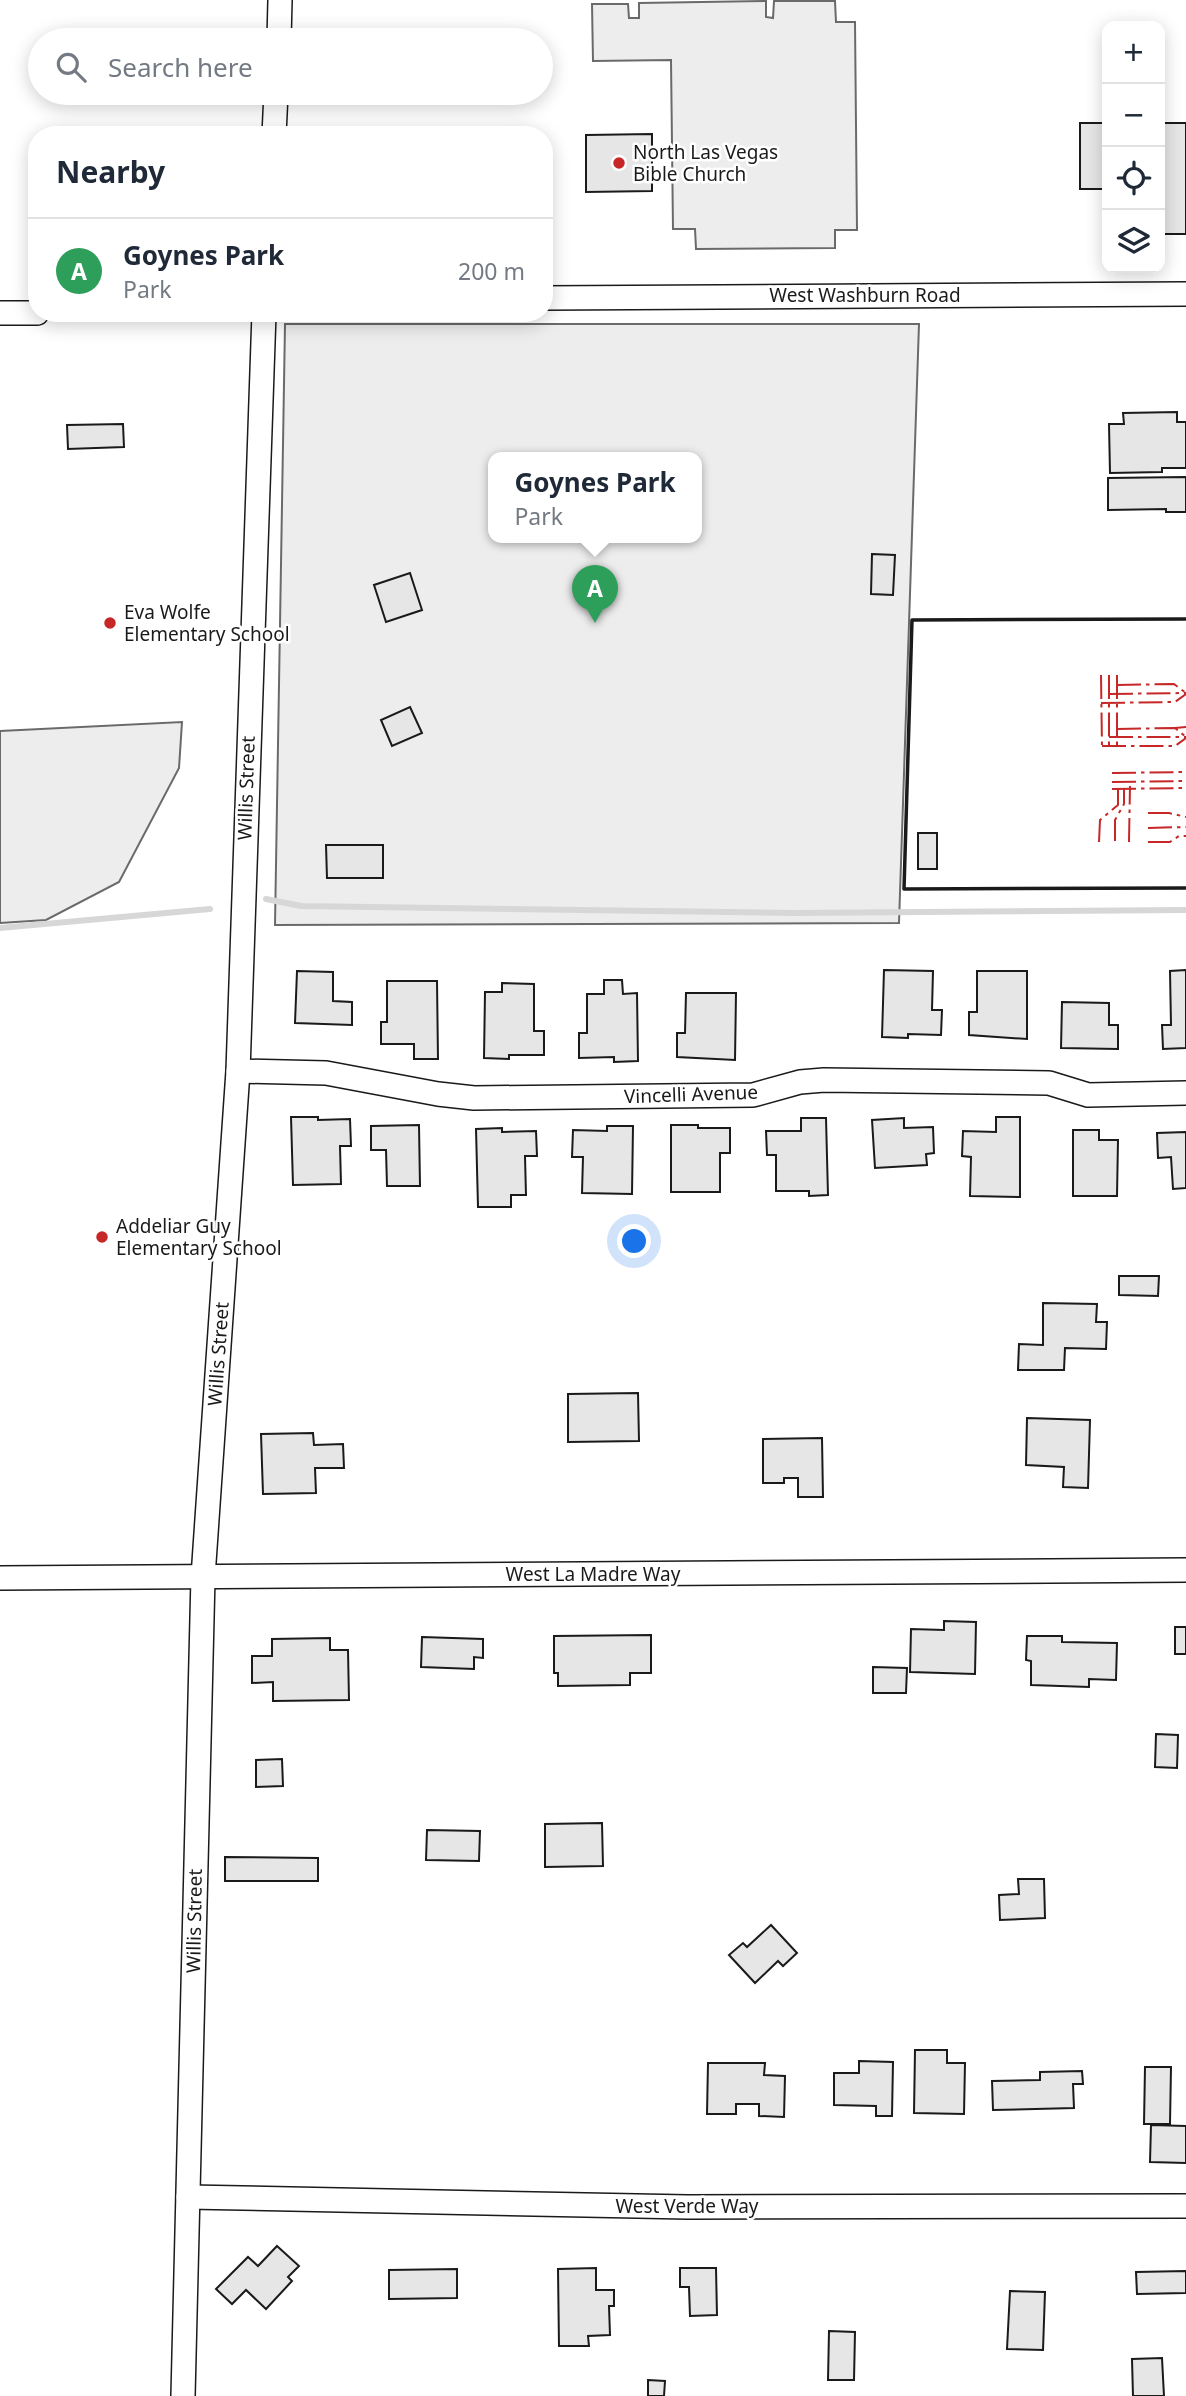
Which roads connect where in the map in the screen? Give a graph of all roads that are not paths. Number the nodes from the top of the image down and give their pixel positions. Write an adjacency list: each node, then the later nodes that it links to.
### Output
1 (280, 0): 2 (street)
2 (279, 28)
3 (275, 105): 4 (street)
4 (274, 126)
5 (1186, 294): 6 (street, West Washburn Road)
6 (553, 298)
7 (0, 313): 8 (street)
8 (28, 313)
9 (264, 322): 10 (street, Willis Street)
10 (238, 1071): 11 (street, Vincelli Avenue); 13 (street, Willis Street)
11 (1186, 1093)
12 (1186, 1570): 13 (street, West La Madre Way)
13 (203, 1577): 14 (street, West La Madre Way); 15 (street, Willis Street)
14 (0, 1578)
15 (188, 2197): 16 (street, West Verde Way); 17 (street, Willis Street)
16 (1186, 2206)
17 (183, 2396)

